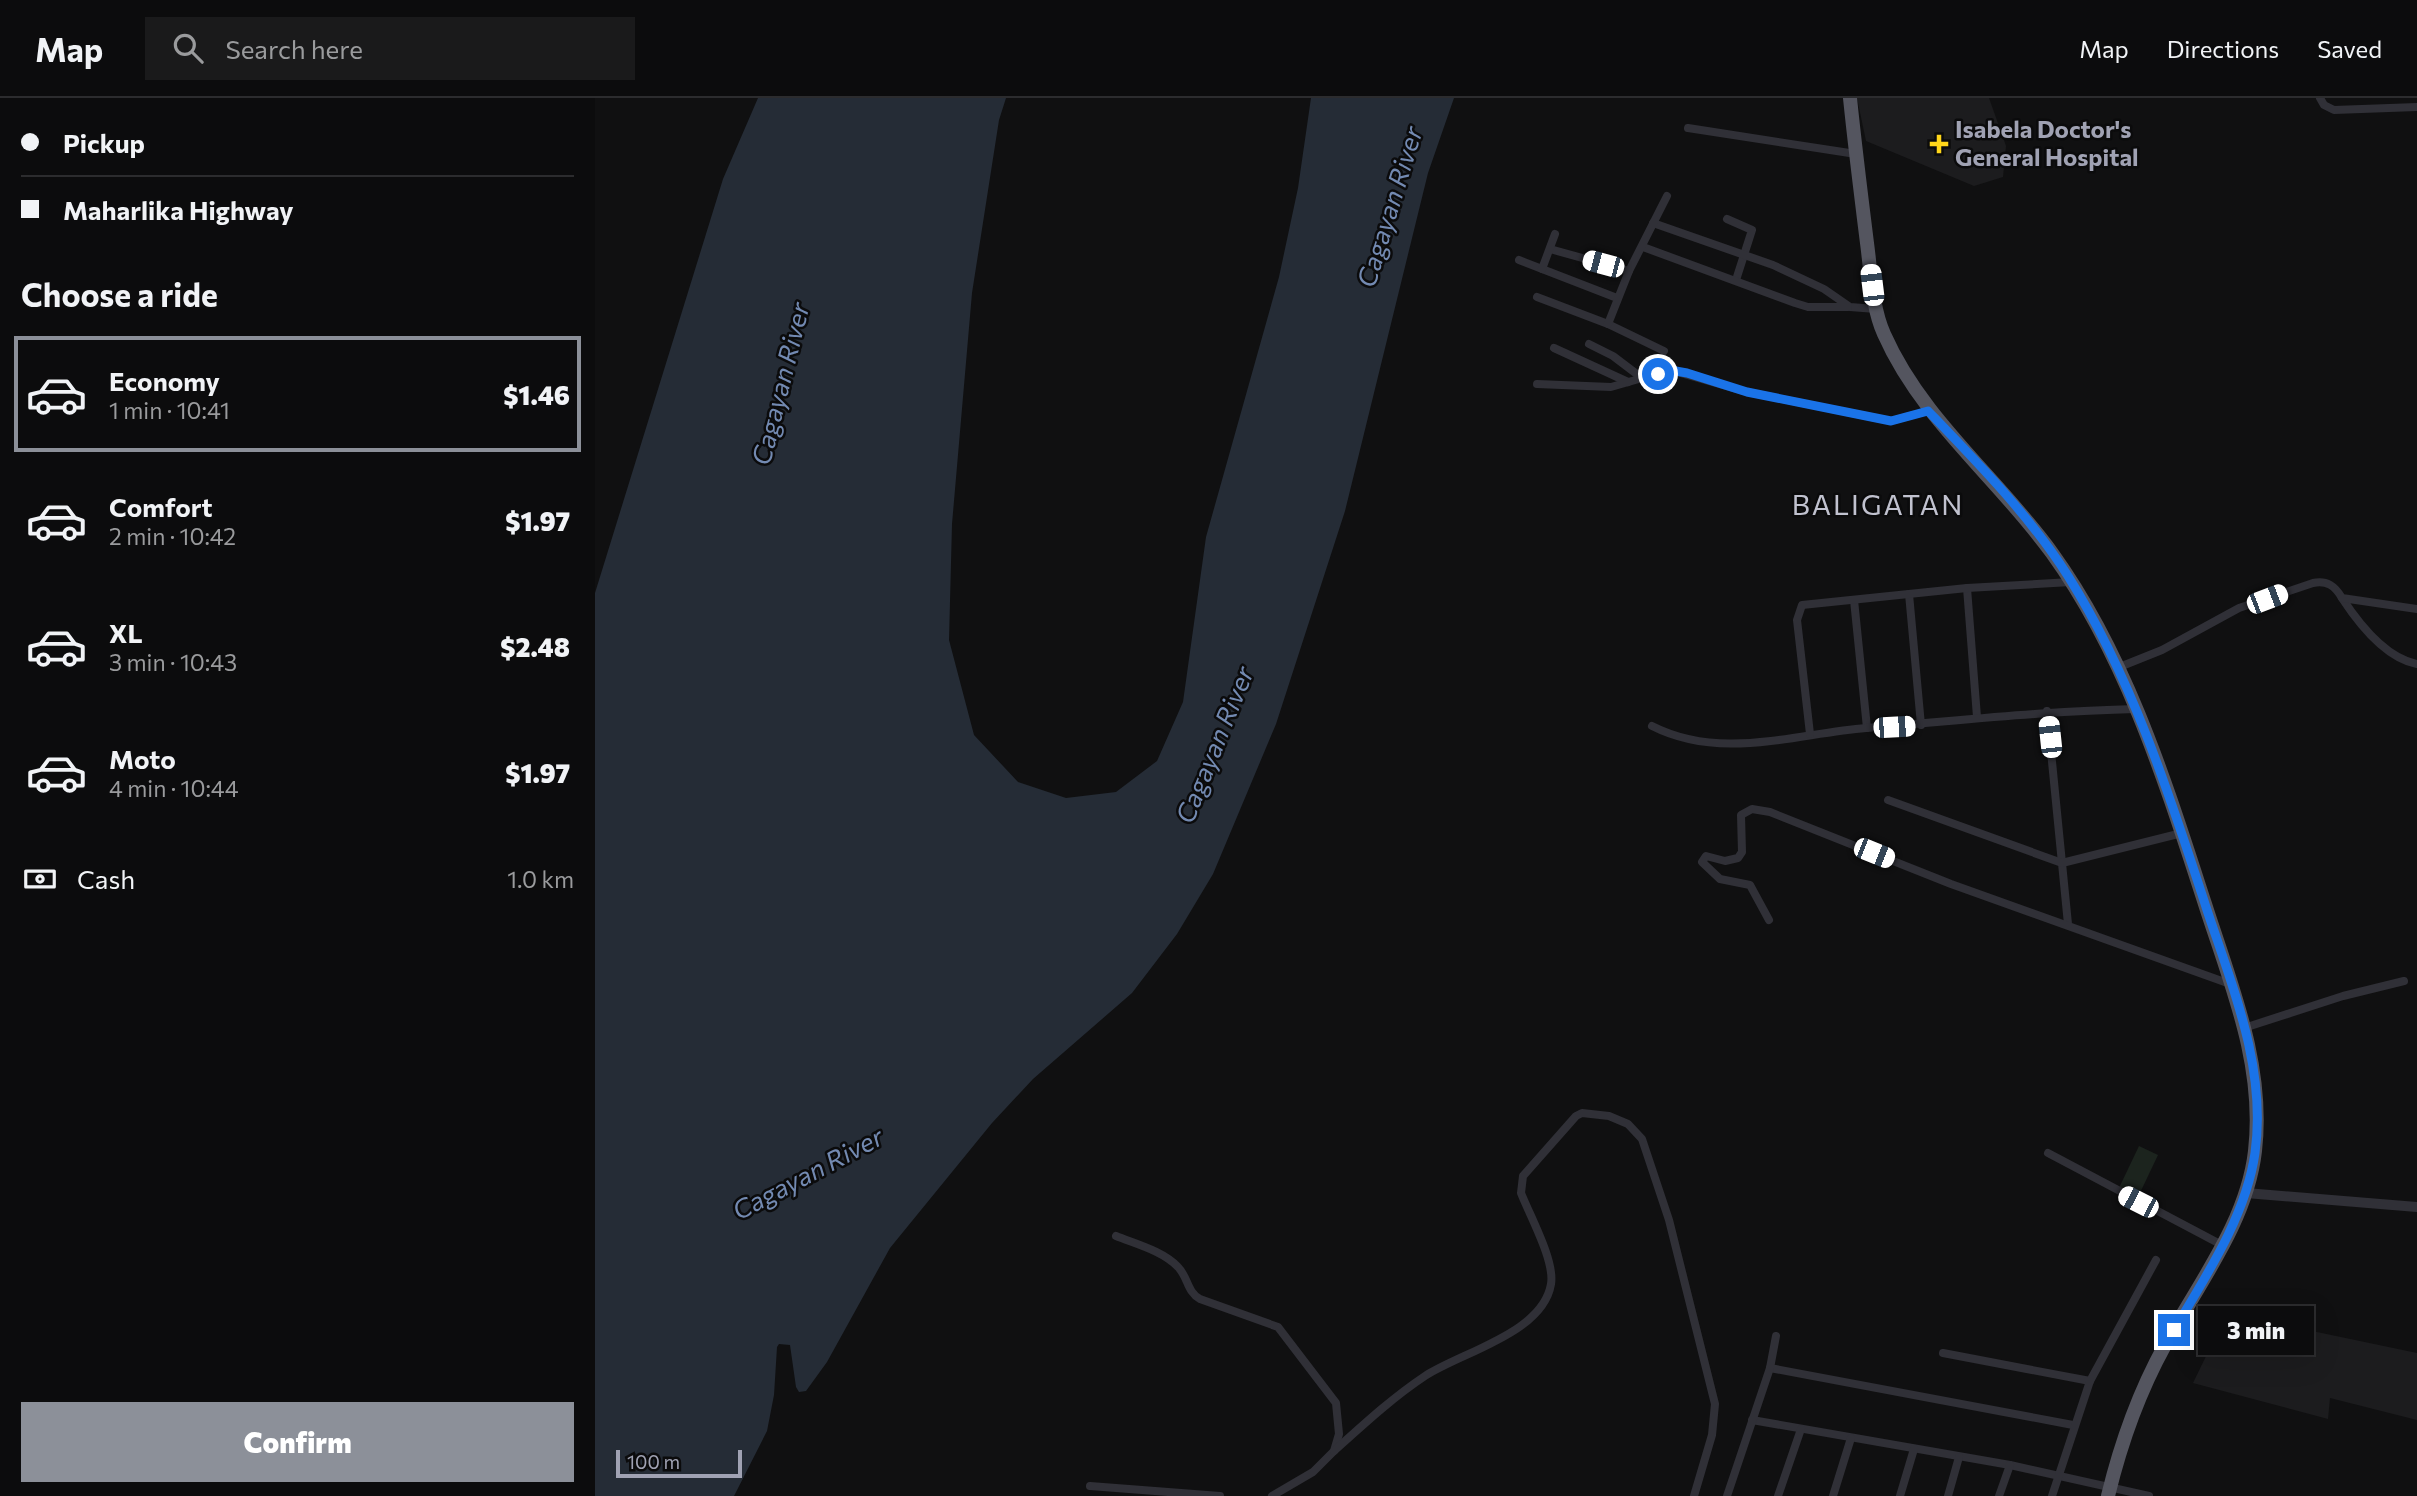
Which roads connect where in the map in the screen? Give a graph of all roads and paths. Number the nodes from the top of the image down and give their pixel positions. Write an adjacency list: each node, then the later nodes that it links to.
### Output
1 (1850, 98): 5 (highway)
2 (2320, 98): 3 (street)
3 (2417, 107)
4 (1688, 128): 5 (street)
5 (1856, 154): 20 (highway)
6 (1667, 196): 8 (street)
7 (1727, 219): 12 (street)
8 (1653, 223): 10 (street); 12 (street)
9 (1555, 234): 11 (street)
10 (1643, 247): 15 (street); 16 (street)
11 (1550, 249): 14 (street); 15 (street)
12 (1744, 255): 16 (street); 19 (street)
13 (1518, 260): 14 (street)
14 (1542, 269): 18 (street)
15 (1629, 271): 18 (street)
16 (1736, 280): 19 (street)
17 (1537, 297): 21 (street)
18 (1617, 298): 21 (street)
19 (1850, 307): 20 (street)
20 (1877, 309): 28 (highway)
21 (1608, 324): 24 (street)
22 (1589, 344): 25 (street)
23 (1554, 348): 26 (street)
24 (1664, 351)
25 (1642, 378): 26 (street); 28 (street)
26 (1628, 382): 27 (street)
27 (1537, 384)
28 (1928, 411): 29 (highway)
29 (2071, 582): 30 (street); 36 (highway)
30 (1966, 588): 31 (street); 39 (street)
31 (1909, 594): 33 (street); 40 (street)
32 (2342, 598): 34 (street); 35 (street); 36 (street)
33 (1854, 600): 42 (street); 43 (street)
34 (2417, 608)
35 (2417, 664)
36 (2117, 668): 37 (highway)
37 (2136, 709): 38 (street); 45 (highway)
38 (2047, 711): 39 (street); 46 (street)
39 (1977, 717): 40 (street)
40 (1921, 725): 42 (street)
41 (1652, 726): 43 (street)
42 (1867, 728): 43 (street)
43 (1811, 734)
44 (1888, 800): 46 (street)
45 (2182, 833): 46 (street); 50 (highway)
46 (2062, 863): 48 (street)
47 (1769, 920): 48 (street)
48 (2068, 924): 50 (street)
49 (2404, 981): 51 (street)
50 (2233, 985): 51 (highway)
51 (2244, 1028): 53 (highway)
52 (2048, 1153): 56 (street)
53 (2246, 1192): 54 (street); 56 (highway)
54 (2417, 1207)
55 (1117, 1236): 67 (street)
56 (2222, 1245): 72 (highway)
57 (2156, 1260): 61 (street)
58 (1776, 1336): 60 (street)
59 (1943, 1353): 61 (street)
60 (1770, 1368): 62 (street); 63 (street)
61 (2091, 1381): 63 (street)
62 (1752, 1420): 64 (street); 78 (street)
63 (2073, 1425): 70 (street)
64 (1801, 1429): 65 (street); 79 (street)
65 (1851, 1438): 66 (street); 80 (street)
66 (1914, 1449): 68 (street); 81 (street)
67 (1335, 1451): 76 (street); 77 (street)
68 (1959, 1457): 69 (street); 82 (street)
69 (2010, 1465): 70 (street); 83 (street)
70 (2058, 1474): 72 (street); 84 (street)
71 (1090, 1486): 73 (street)
72 (2109, 1491): 85 (street)
73 (1115, 1492): 74 (street)
74 (1187, 1495): 75 (street)
75 (1220, 1496)
76 (1272, 1496)
77 (1694, 1496)
78 (1727, 1496)
79 (1778, 1496)
80 (1833, 1496)
81 (1900, 1496)
82 (1948, 1496)
83 (1999, 1496)
84 (2052, 1496)
85 (2149, 1496)

